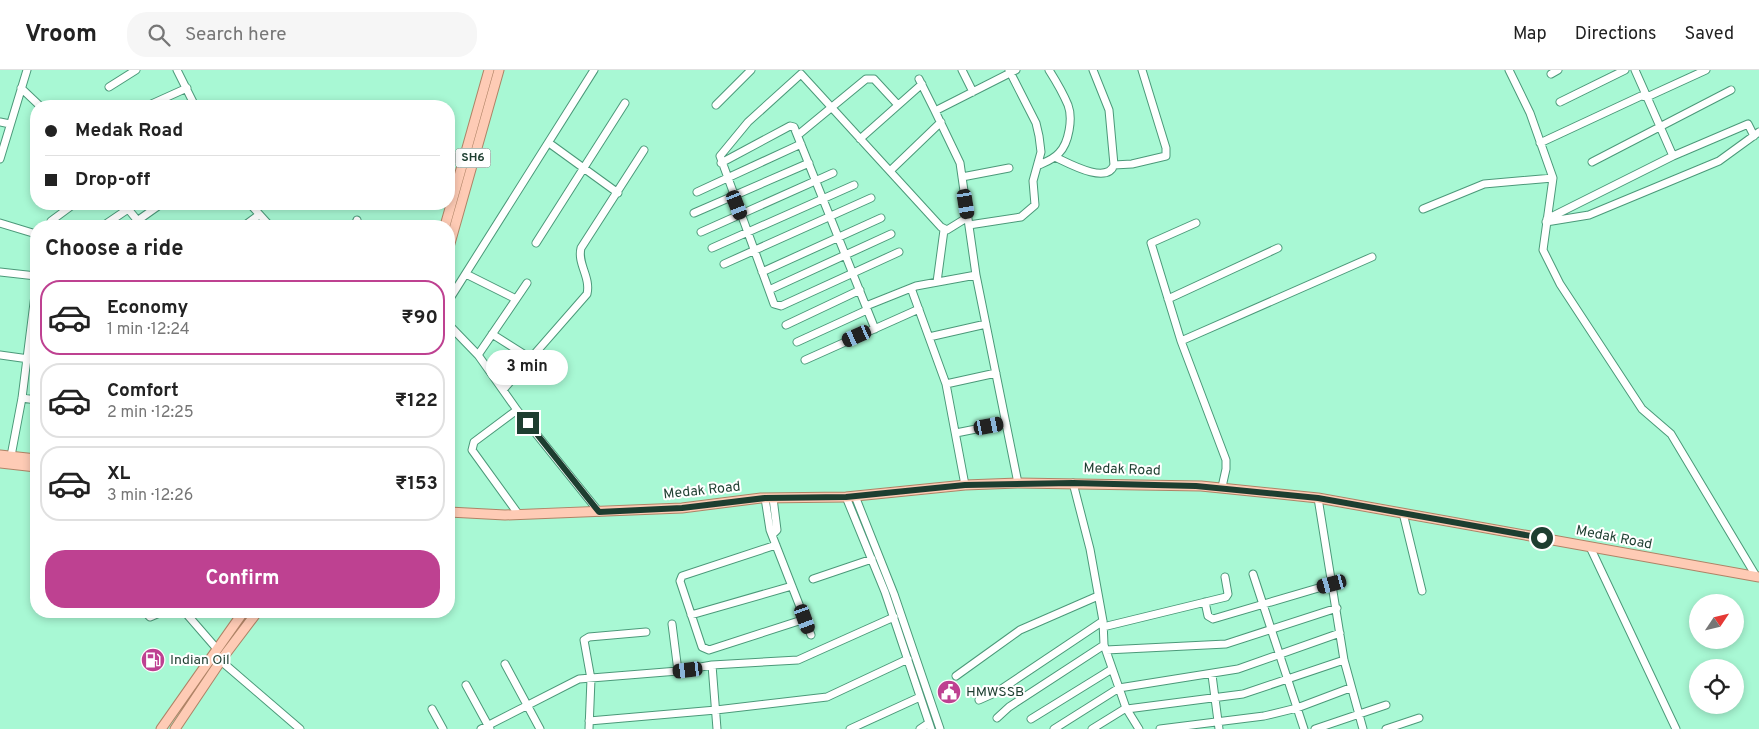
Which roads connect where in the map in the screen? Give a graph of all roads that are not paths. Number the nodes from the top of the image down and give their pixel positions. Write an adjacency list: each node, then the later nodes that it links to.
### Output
1 (26, 70): 19 (street)
2 (136, 70): 18 (street)
3 (177, 70): 20 (street)
4 (489, 70): 61 (main road, SH6)
5 (499, 70): 88 (main road, SH6)
6 (594, 70): 40 (street)
7 (751, 70): 29 (street)
8 (962, 70): 22 (street)
9 (1050, 70): 45 (street)
10 (1093, 70): 51 (street)
11 (1142, 70): 51 (street)
12 (1509, 70): 41 (street)
13 (1625, 70): 27 (street)
14 (1635, 70): 23 (street)
15 (1706, 70): 23 (street)
16 (1012, 71): 22 (street); 50 (street)
17 (803, 72): 31 (street); 48 (street)
18 (110, 87)
19 (21, 88): 24 (street); 35 (street)
20 (187, 88): 25 (street); 26 (street)
21 (1731, 90): 36 (street)
22 (973, 92): 32 (street)
23 (1647, 97): 36 (street); 41 (street)
24 (34, 100)
25 (160, 100)
26 (192, 100)
27 (1560, 102)
28 (625, 104): 52 (street)
29 (716, 105)
30 (898, 105): 31 (street); 32 (street); 39 (street)
31 (832, 107): 38 (street); 39 (street)
32 (935, 111): 34 (street)
33 (0, 122): 35 (street)
34 (941, 122): 54 (street); 56 (street)
35 (10, 124): 46 (street)
36 (1660, 126): 44 (street); 47 (street)
37 (1756, 134): 44 (street); 85 (street)
38 (798, 135): 42 (street); 48 (street)
39 (860, 139): 54 (street)
40 (549, 143): 52 (street); 107 (street)
41 (1540, 143): 58 (street)
42 (801, 144): 49 (street); 57 (street)
43 (644, 150): 63 (street)
44 (1673, 156): 85 (street)
45 (1055, 157): 50 (street); 51 (street)
46 (0, 159)
47 (1592, 162)
48 (721, 163): 57 (street)
49 (809, 163): 59 (street); 64 (street)
50 (1039, 165): 89 (street)
51 (1114, 166)
52 (584, 168): 63 (street); 96 (street)
53 (1010, 168): 56 (street)
54 (890, 171): 90 (street)
55 (833, 173): 59 (street)
56 (962, 177): 77 (street)
57 (726, 178): 62 (street); 64 (street)
58 (1553, 178): 67 (street); 85 (street)
59 (816, 181): 65 (street); 75 (street)
60 (854, 185): 65 (street)
61 (455, 191)
62 (697, 192)
63 (618, 193): 132 (street)
64 (733, 196): 73 (street); 75 (street)
65 (823, 198): 76 (street); 93 (street)
66 (871, 198): 76 (street)
67 (1423, 209)
68 (65, 210): 79 (street)
69 (121, 210): 80 (street)
70 (129, 210): 81 (street)
71 (155, 210): 82 (street)
72 (256, 210): 74 (street)
73 (694, 213)
74 (260, 214): 83 (street); 84 (street)
75 (740, 215): 92 (street); 93 (street)
76 (830, 217): 95 (street); 99 (street)
77 (968, 217): 89 (street); 90 (street)
78 (881, 218): 95 (street)
79 (51, 220)
80 (110, 220)
81 (137, 220)
82 (144, 220)
83 (252, 220)
84 (265, 220)
85 (1546, 220): 164 (street)
86 (0, 223): 91 (street)
87 (1196, 223): 117 (street)
88 (455, 225)
89 (969, 225): 109 (street)
90 (944, 230): 110 (street)
91 (30, 232)
92 (700, 232)
93 (747, 232): 97 (street); 99 (street)
94 (891, 234): 101 (street)
95 (838, 237): 101 (street); 105 (street)
96 (536, 243)
97 (712, 248)
98 (1278, 248): 117 (street)
99 (754, 251): 103 (street); 105 (street)
100 (899, 252): 106 (street)
101 (846, 255): 106 (street); 113 (street)
102 (1372, 257): 127 (street)
103 (724, 264)
104 (0, 272): 108 (street)
105 (762, 272): 113 (street)
106 (853, 273): 113 (street); 114 (street)
107 (466, 274): 115 (street); 116 (street)
108 (30, 275)
109 (976, 275): 110 (street); 120 (street)
110 (937, 282): 112 (street)
111 (527, 283): 116 (street)
112 (911, 288): 118 (street); 119 (street)
113 (769, 290)
114 (860, 290): 118 (street); 121 (street)
115 (455, 291)
116 (516, 299): 124 (street)
117 (1168, 299): 127 (street)
118 (867, 308): 122 (street); 128 (street)
119 (919, 309): 122 (street); 125 (street)
120 (986, 324): 125 (street); 135 (street)
121 (786, 325)
122 (875, 328): 134 (street)
123 (455, 331): 130 (street)
124 (492, 334): 130 (street); 132 (street)
125 (929, 336): 136 (street)
126 (30, 341): 131 (street)
127 (1181, 341): 151 (street)
128 (797, 342)
129 (0, 355): 131 (street)
130 (478, 355): 137 (street)
131 (27, 358): 133 (street); 138 (street)
132 (530, 358): 137 (street)
133 (30, 359)
134 (804, 360)
135 (996, 373): 136 (street); 141 (street)
136 (946, 384): 142 (street)
137 (503, 390): 140 (street)
138 (22, 398): 139 (street); 144 (street)
139 (30, 399)
140 (517, 410): 156 (street); 158 (street)
141 (1006, 423): 142 (street); 148 (street)
142 (956, 433): 150 (street)
143 (0, 455): 144 (main road)
144 (11, 456): 145 (main road)
145 (30, 458)
146 (0, 462): 147 (main road)
147 (30, 466)
148 (1018, 483): 149 (main road, Medak Road); 150 (main road, Medak Road)
149 (1073, 483): 151 (main road, Medak Road); 169 (street)
150 (965, 485): 152 (main road, Medak Road)
151 (1222, 487): 154 (main road, Medak Road)
152 (850, 496): 153 (main road, Medak Road); 161 (street); 229 (street)
153 (769, 498): 156 (main road, Medak Road); 159 (street)
154 (1318, 498): 157 (main road, Medak Road); 166 (street)
155 (455, 512): 158 (main road, Medak Road)
156 (599, 512): 158 (main road, Medak Road)
157 (1403, 513): 160 (main road, Medak Road); 168 (street)
158 (518, 515)
159 (776, 545): 167 (street); 173 (street)
160 (1590, 547): 164 (main road, Medak Road); 237 (street)
161 (872, 559): 165 (street); 174 (street)
162 (1253, 574): 171 (street)
163 (1225, 577): 170 (street)
164 (1757, 577)
165 (813, 579)
166 (1332, 584): 171 (street); 172 (street)
167 (792, 586): 173 (street); 178 (street)
168 (1422, 591)
169 (1098, 596): 180 (street); 196 (street)
170 (1205, 602): 171 (street); 180 (street)
171 (1263, 604): 181 (street)
172 (1337, 608): 181 (street); 183 (street)
173 (691, 615): 178 (street)
174 (894, 617): 188 (street); 192 (street)
175 (190, 618): 186 (street)
176 (239, 618): 186 (main road)
177 (253, 618): 190 (main road)
178 (805, 619): 184 (street)
179 (672, 624): 194 (street)
180 (1103, 624): 185 (street); 203 (street)
181 (1271, 630): 185 (street); 187 (street)
182 (646, 632): 197 (street)
183 (1340, 633): 187 (street); 189 (street)
184 (811, 635)
185 (1105, 648): 193 (street); 212 (street)
186 (217, 649): 220 (main road)
187 (1279, 654): 195 (street); 198 (street)
188 (908, 659): 202 (street); 210 (street)
189 (1344, 660): 198 (street); 201 (street)
190 (220, 661): 221 (main road); 222 (street)
191 (505, 664): 205 (street)
192 (712, 665): 194 (street); 210 (street)
193 (1112, 669): 200 (street); 214 (street)
194 (678, 671): 197 (street)
195 (1212, 675): 200 (street); 204 (street)
196 (956, 676)
197 (591, 679): 205 (street); 215 (street)
198 (1288, 679): 204 (street); 208 (street)
199 (466, 685): 218 (street)
200 (1119, 688): 207 (street); 230 (street)
201 (1350, 688): 208 (street); 211 (street)
202 (920, 697): 216 (street); 227 (street)
203 (979, 700)
204 (1215, 700): 207 (street); 217 (street)
205 (528, 704): 218 (street); 224 (street)
206 (1386, 705): 211 (street)
207 (1127, 708): 219 (street); 231 (street)
208 (1297, 708): 217 (street); 233 (street)
209 (432, 709): 223 (street)
210 (716, 710): 215 (street); 226 (street)
211 (1359, 715): 234 (street); 235 (street)
212 (997, 718)
213 (1419, 718): 236 (street)
214 (1031, 719)
215 (588, 721): 225 (street)
216 (930, 726): 228 (street)
217 (1218, 726): 232 (street)
218 (486, 728)
219 (1137, 728)
220 (161, 729)
221 (175, 729)
222 (300, 729)
223 (443, 729)
224 (540, 729)
225 (589, 729)
226 (717, 729)
227 (850, 729)
228 (920, 729)
229 (940, 729)
230 (1054, 729)
231 (1092, 729)
232 (1160, 729)
233 (1304, 729)
234 (1316, 729)
235 (1363, 729)
236 (1386, 729)
237 (1676, 729)

